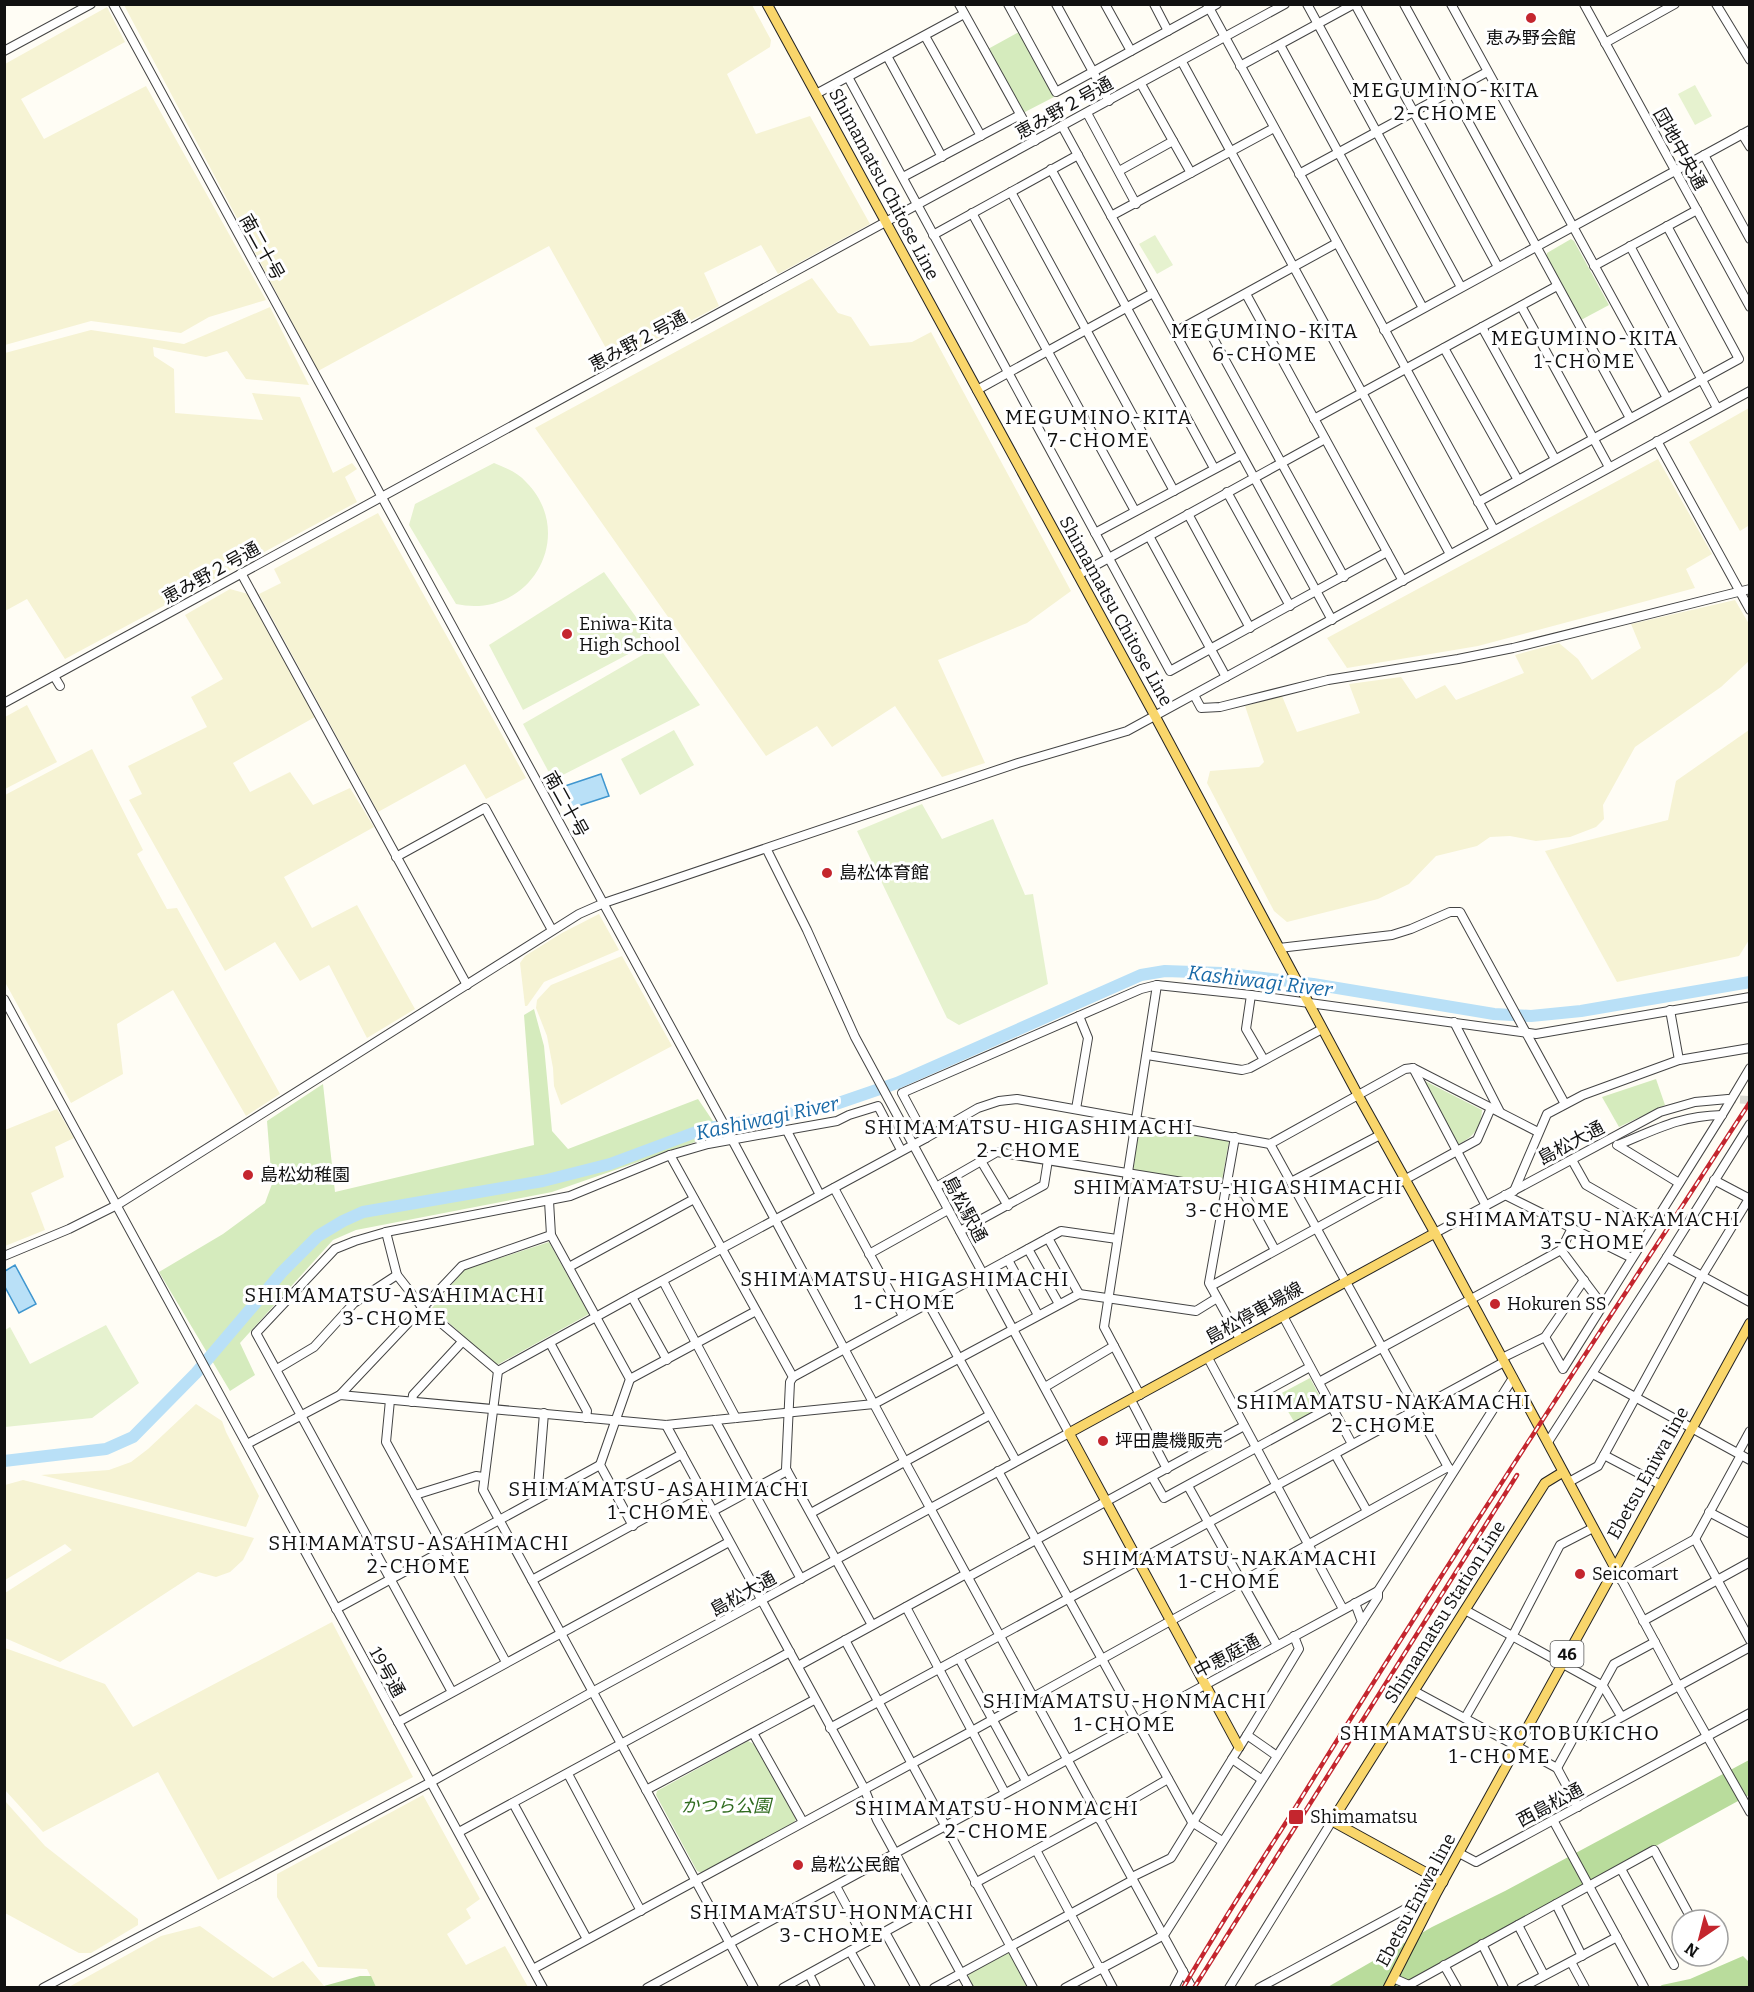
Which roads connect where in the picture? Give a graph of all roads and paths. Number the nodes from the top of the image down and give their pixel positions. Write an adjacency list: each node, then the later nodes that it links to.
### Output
1 (91, 4): 25 (street)
2 (113, 4): 114 (street, 南二十号)
3 (767, 4): 36 (main road, Shimamatsu Chitose Line)
4 (959, 4): 18 (street)
5 (1008, 4): 32 (street)
6 (1056, 4): 32 (street)
7 (1105, 4): 26 (street)
8 (1154, 4): 20 (street)
9 (1285, 4): 22 (street, 恵み野２号通)
10 (1307, 4): 19 (street)
11 (1355, 4): 19 (street); 38 (street)
12 (1404, 4): 35 (street)
13 (1451, 4): 31 (street)
14 (1675, 4): 23 (street)
15 (1716, 4): 28 (street)
16 (1585, 5): 23 (street, 団地中央通)
17 (1211, 6): 20 (street); 22 (street)
18 (964, 14): 21 (street); 40 (street)
19 (1318, 24): 24 (street); 43 (street)
20 (1168, 31): 26 (street)
21 (925, 36): 27 (street); 45 (street)
22 (1225, 38): 29 (street, 恵み野２号通); 30 (street)
23 (1605, 43): 55 (street, 団地中央通)
24 (1280, 45): 30 (street); 50 (street)
25 (4, 51)
26 (1131, 51): 32 (street)
27 (887, 56): 33 (street); 53 (street)
28 (1749, 60)
29 (1182, 62): 34 (street, 恵み野２号通); 49 (street)
30 (1240, 66): 42 (street)
31 (1487, 72): 35 (street); 68 (street)
32 (1093, 73): 37 (street)
33 (848, 77): 36 (street); 59 (street)
34 (1141, 84): 37 (street, 恵み野２号通); 47 (street)
35 (1450, 92): 38 (street); 73 (street)
36 (816, 94): 66 (main road, Shimamatsu Chitose Line)
37 (1109, 100): 39 (street, 恵み野２号通)
38 (1414, 111): 43 (street); 75 (street)
39 (1087, 112): 41 (street, 恵み野２号通); 56 (street)
40 (1020, 115): 45 (street); 46 (street)
41 (1062, 126): 46 (street, 恵み野２号通); 51 (street)
42 (1274, 128): 49 (street); 58 (street)
43 (1377, 132): 50 (street); 78 (street)
44 (1746, 132): 48 (street); 52 (street)
45 (981, 136): 53 (street)
46 (1035, 141): 62 (street, 恵み野２号通)
47 (1173, 141): 56 (street); 57 (street)
48 (1749, 147)
49 (1230, 152): 57 (street); 76 (street)
50 (1339, 153): 58 (street); 83 (street)
51 (1078, 154): 54 (street); 65 (street)
52 (1704, 155): 55 (street); 70 (street)
53 (942, 157): 59 (street)
54 (1052, 169): 60 (street); 82 (street)
55 (1675, 170): 63 (street, 団地中央通); 68 (street)
56 (1119, 171): 61 (street)
57 (1191, 173): 61 (street)
58 (1299, 174): 71 (street)
59 (903, 177): 62 (street)
60 (1011, 192): 64 (street); 87 (street)
61 (1136, 204): 65 (street)
62 (918, 206): 66 (street, 恵み野２号通); 69 (street)
63 (1697, 210): 67 (street); 84 (street, 団地中央通)
64 (972, 213): 69 (street); 91 (street)
65 (1111, 216): 79 (street)
66 (886, 223): 95 (main road, Shimamatsu Chitose Line); 114 (street, 恵み野２号通)
67 (1667, 226): 72 (street); 94 (street)
68 (1573, 227): 73 (street); 74 (street)
69 (933, 235): 93 (street)
70 (1749, 239)
71 (1337, 243): 76 (street); 88 (street)
72 (1630, 246): 74 (street); 94 (street)
73 (1536, 247): 75 (street); 77 (street)
74 (1594, 266): 98 (street)
75 (1498, 267): 78 (street)
76 (1294, 268): 80 (street); 97 (street)
77 (1557, 286): 81 (street); 100 (street)
78 (1461, 287): 83 (street)
79 (1153, 293): 82 (street); 89 (street)
80 (1246, 294): 85 (street); 101 (street)
81 (1521, 306): 86 (street); 103 (street)
82 (1126, 308): 87 (street); 109 (street)
83 (1423, 308): 88 (street)
84 (1749, 308)
85 (1202, 318): 89 (street); 107 (street)
86 (1482, 327): 90 (street); 106 (street)
87 (1087, 330): 91 (street); 112 (street)
88 (1384, 330): 92 (street)
89 (1175, 332): 105 (street)
90 (1444, 348): 92 (street); 111 (street)
91 (1047, 351): 93 (street); 116 (street)
92 (1406, 369): 97 (street); 115 (street)
93 (1008, 373): 95 (street); 119 (street)
94 (1703, 379): 98 (street); 99 (street)
95 (977, 390): 124 (main road, Shimamatsu Chitose Line)
96 (1749, 391): 99 (street)
97 (1362, 393): 101 (street); 122 (street)
98 (1667, 398): 100 (street)
99 (1717, 408): 104 (street)
100 (1629, 418): 103 (street)
101 (1314, 419): 102 (street)
102 (1325, 439): 107 (street); 121 (street)
103 (1593, 439): 106 (street); 108 (street)
104 (1657, 441): 108 (street); 130 (street)
105 (1241, 455): 109 (street); 110 (street)
106 (1556, 459): 111 (street)
107 (1281, 463): 110 (street); 125 (street)
108 (1609, 467): 118 (street)
109 (1214, 468): 112 (street)
110 (1254, 478): 113 (street); 129 (street)
111 (1518, 480): 115 (street)
112 (1174, 491): 116 (street)
113 (1227, 492): 117 (street); 131 (street)
114 (383, 501): 126 (street, 恵み野２号通); 142 (street, 南二十号)
115 (1478, 502): 118 (street)
116 (1135, 511): 119 (street)
117 (1188, 514): 120 (street); 134 (street)
118 (1494, 530): 122 (street)
119 (1095, 533): 123 (street)
120 (1149, 536): 123 (street); 135 (street)
121 (1387, 552): 125 (street); 127 (street)
122 (1450, 554): 127 (street)
123 (1108, 558): 124 (street); 135 (street)
124 (1078, 575): 139 (main road, Shimamatsu Chitose Line)
125 (1344, 577): 129 (street)
126 (244, 578): 138 (street, 恵み野２号通); 141 (street)
127 (1403, 580): 133 (street)
128 (1749, 589): 130 (street)
129 (1315, 592): 131 (street); 133 (street)
130 (1740, 592): 132 (street); 137 (street)
131 (1290, 606): 134 (street)
132 (1749, 610)
133 (1332, 620): 136 (street)
134 (1250, 628): 135 (street)
135 (1210, 649): 136 (street)
136 (1226, 677): 137 (street)
137 (1194, 695): 139 (street)
138 (4, 703)
139 (1155, 716): 140 (street); 144 (main road, Shimamatsu Chitose Line)
140 (767, 850): 142 (street); 178 (street, 島松駅通)
141 (396, 857): 143 (street); 145 (street)
142 (604, 903): 143 (street); 174 (street, 南二十号)
143 (552, 930): 145 (street)
144 (1279, 948): 150 (main road, Shimamatsu Chitose Line); 155 (street)
145 (467, 985): 201 (street)
146 (1157, 985): 147 (street); 152 (street); 157 (street)
147 (1251, 995): 150 (street); 158 (street)
148 (1749, 997): 151 (street)
149 (4, 999): 201 (street, 19号通)
150 (1307, 1000): 153 (street); 154 (main road, Shimamatsu Chitose Line)
151 (1670, 1010): 155 (street); 159 (street)
152 (1079, 1016): 166 (street); 176 (street)
153 (1454, 1022): 155 (street); 167 (street)
154 (1322, 1029): 158 (street); 162 (main road, Shimamatsu Chitose Line)
155 (1523, 1029): 164 (street)
156 (1749, 1048): 159 (street)
157 (1147, 1054): 158 (street); 169 (street)
158 (1264, 1060)
159 (1679, 1060): 164 (street)
160 (1413, 1068): 162 (street); 165 (street); 182 (street)
161 (1749, 1068): 168 (street)
162 (1358, 1095): 173 (main road, Shimamatsu Chitose Line); 179 (street)
163 (1728, 1099): 177 (street, 島松大通)
164 (1565, 1104): 172 (street)
165 (1491, 1108): 167 (street); 182 (street)
166 (1076, 1109): 169 (street); 176 (street)
167 (1500, 1112): 172 (street)
168 (1722, 1115): 180 (street); 191 (street)
169 (1135, 1120): 175 (street); 187 (street)
170 (1749, 1124): 189 (street)
171 (787, 1131): 174 (street); 181 (street); 196 (street)
172 (1538, 1132): 195 (street)
173 (1380, 1135): 188 (main road, Shimamatsu Chitose Line); 190 (street)
174 (730, 1136): 183 (street); 205 (street, 南二十号)
175 (1234, 1137): 179 (street); 194 (street)
176 (926, 1138): 178 (street)
177 (1608, 1140): 180 (street); 185 (street, 島松大通)
178 (912, 1144): 181 (street); 192 (street, 島松駅通)
179 (1270, 1144): 190 (street)
180 (1618, 1145): 191 (street)
181 (901, 1150): 193 (street)
182 (1456, 1152): 188 (street); 203 (street)
183 (670, 1155): 199 (street); 200 (street)
184 (1048, 1160): 186 (street); 187 (street); 202 (street)
185 (1572, 1160): 195 (street, 島松大通); 206 (street)
186 (981, 1161): 192 (street); 202 (street)
187 (1127, 1173): 194 (street); 214 (street)
188 (1406, 1180): 208 (street); 211 (main road, Shimamatsu Chitose Line)
189 (1714, 1180): 198 (street); 221 (street)
190 (1291, 1182): 208 (street)
191 (1679, 1183): 206 (street)
192 (936, 1187): 204 (street, 島松駅通)
193 (834, 1188): 196 (street); 219 (street)
194 (1226, 1190): 217 (street); 231 (street)
195 (1514, 1191): 197 (street, 島松大通)
196 (820, 1195): 205 (street)
197 (1505, 1196): 203 (street, 島松大通); 207 (street)
198 (1749, 1198): 227 (street)
199 (694, 1199): 215 (street); 224 (street)
200 (549, 1201): 210 (street); 212 (street)
201 (117, 1205): 220 (street); 295 (street, 19号通)
202 (1008, 1206): 209 (street)
203 (1486, 1206): 211 (street, 島松大通)
204 (948, 1210): 209 (street, 島松駅通); 219 (street)
205 (775, 1220): 215 (street); 255 (street, 南二十号)
206 (1654, 1224): 222 (street)
207 (1572, 1228): 218 (street); 222 (street)
208 (1316, 1229): 217 (street); 230 (street)
209 (960, 1231): 225 (street, 島松駅通)
210 (387, 1233): 226 (street); 262 (street)
211 (1436, 1233): 230 (main road, 島松停車場線); 236 (main road)
212 (551, 1235): 224 (street); 241 (street)
213 (1048, 1238): 214 (street); 216 (street); 232 (street)
214 (1117, 1239): 234 (street)
215 (722, 1248): 229 (street); 242 (street)
216 (1028, 1249): 223 (street); 239 (street)
217 (1275, 1250): 231 (street)
218 (1561, 1250): 228 (street); 236 (street)
219 (869, 1254): 243 (street)
220 (4, 1256)
221 (1667, 1257): 227 (street); 264 (street)
222 (1632, 1258): 240 (street)
223 (1008, 1260): 225 (street); 244 (street)
224 (569, 1267): 246 (street)
225 (982, 1274): 238 (street); 248 (street, 島松駅通)
226 (397, 1275): 241 (street); 262 (street)
227 (1702, 1276): 237 (street); 272 (street)
228 (1584, 1280): 240 (street); 249 (street)
229 (663, 1281): 233 (street); 253 (street)
230 (1345, 1282): 245 (main road, 島松停車場線); 256 (street)
231 (1211, 1286): 235 (street)
232 (1079, 1294): 234 (street); 239 (street)
233 (632, 1297): 246 (street); 259 (street)
234 (1107, 1298): 235 (street); 254 (street)
235 (1217, 1298): 250 (street)
236 (1470, 1298): 256 (street); 260 (main road)
237 (1749, 1302)
238 (928, 1303): 243 (street); 257 (street)
239 (1059, 1304): 244 (street)
240 (1603, 1306): 249 (street)
241 (422, 1307): 251 (street); 270 (street)
242 (756, 1311): 253 (street); 265 (street)
243 (903, 1316): 255 (street)
244 (1038, 1316): 248 (street)
245 (1283, 1316): 250 (main road, 島松停車場線); 261 (street)
246 (596, 1317): 252 (street); 267 (street)
247 (1749, 1323): 291 (main road, Ebetsu Eniwa line / 46)
248 (1013, 1329): 257 (street); 269 (street, 島松駅通)
249 (1545, 1336): 260 (street)
250 (1240, 1339): 258 (main road, 島松停車場線)
251 (462, 1342): 263 (street); 275 (street)
252 (550, 1343): 263 (street); 285 (street)
253 (697, 1343): 259 (street); 286 (street)
254 (1114, 1347): 269 (street); 271 (street)
255 (846, 1348): 265 (street); 276 (street, 南二十号)
256 (1382, 1348): 268 (street); 280 (street)
257 (959, 1358): 276 (street); 284 (street)
258 (1208, 1358): 271 (main road, 島松停車場線); 279 (street)
259 (667, 1360): 267 (street)
260 (1503, 1360): 266 (main road); 280 (street)
261 (1310, 1367): 268 (street); 279 (street)
262 (277, 1369): 282 (street)
263 (498, 1371): 278 (street)
264 (1593, 1374): 272 (street); 294 (street)
265 (792, 1377): 283 (street)
266 (1513, 1378): 294 (main road); 307 (street)
267 (630, 1379): 288 (street)
268 (1319, 1382): 277 (street)
269 (1045, 1387): 293 (street, 島松駅通)
270 (340, 1395): 273 (street); 282 (street)
271 (1140, 1395): 274 (main road, 島松停車場線)
272 (1636, 1398): 291 (street); 301 (street)
273 (390, 1400): 275 (street); 320 (street)
274 (1131, 1400): 293 (main road, 島松停車場線); 306 (street)
275 (412, 1402): 278 (street)
276 (874, 1404): 283 (street); 304 (street, 南二十号)
277 (1331, 1407): 296 (street); 297 (street)
278 (492, 1408): 281 (street); 311 (street)
279 (1235, 1408): 290 (street)
280 (1416, 1409): 296 (street); 307 (street)
281 (544, 1413): 285 (street); 321 (street)
282 (302, 1414): 295 (street); 343 (street)
283 (788, 1414): 286 (street); 308 (street)
284 (990, 1415): 303 (street); 304 (street)
285 (586, 1418): 288 (street)
286 (736, 1418): 287 (street)
287 (715, 1420): 289 (street); 318 (street)
288 (616, 1421): 289 (street); 305 (street)
289 (666, 1425): 298 (street)
290 (1244, 1426): 297 (street); 306 (street)
291 (1691, 1428): 300 (street); 315 (main road, Ebetsu Eniwa line / 46)
292 (1749, 1431): 300 (street)
293 (1069, 1433): 303 (street, 島松大通); 322 (main road)
294 (1548, 1442): 310 (main road)
295 (247, 1444): 355 (street, 19号通)
296 (1352, 1444): 299 (street)
297 (1256, 1448): 314 (street); 316 (street)
298 (682, 1454): 317 (street); 319 (street)
299 (1335, 1454): 314 (street); 325 (street)
300 (1739, 1454): 302 (street); 326 (street)
301 (1604, 1455): 313 (street); 315 (street)
302 (1749, 1460)
303 (1016, 1461): 309 (street, 島松大通)
304 (905, 1462): 323 (street, 南二十号); 327 (street)
305 (600, 1465): 319 (street); 321 (street)
306 (1167, 1469): 312 (street)
307 (1450, 1470): 325 (street); 349 (street)
308 (787, 1471): 318 (street); 327 (street)
309 (998, 1471): 323 (street, 島松大通); 334 (street)
310 (1563, 1472): 313 (main road); 356 (main road, Shimamatsu Station Line)
311 (483, 1477): 320 (street); 328 (street)
312 (1152, 1477): 316 (street); 322 (street)
313 (1569, 1482): 331 (main road)
314 (1277, 1485): 329 (street); 336 (street)
315 (1661, 1485): 341 (main road, Ebetsu Eniwa line / 46)
316 (1188, 1486): 329 (street)
317 (700, 1488): 324 (street); 330 (street)
318 (752, 1490): 324 (street); 344 (street)
319 (614, 1491): 330 (street)
320 (416, 1495): 337 (street)
321 (537, 1499): 328 (street)
322 (1108, 1501): 334 (street); 339 (main road)
323 (931, 1509): 338 (street, 島松大通); 342 (street, 南二十号)
324 (713, 1511): 335 (street)
325 (1367, 1511): 336 (street)
326 (1709, 1512): 332 (street); 333 (street)
327 (811, 1513): 338 (street)
328 (498, 1520): 337 (street); 345 (street)
329 (1209, 1522): 339 (street); 348 (street)
330 (633, 1526): 345 (street)
331 (1593, 1528): 341 (main road); 362 (street)
332 (1749, 1533)
333 (1695, 1539): 346 (street); 347 (street)
334 (1035, 1540): 342 (street); 350 (street)
335 (729, 1542): 351 (street); 361 (street)
336 (1309, 1544): 348 (street); 354 (street)
337 (445, 1549): 343 (street); 373 (street)
338 (836, 1560): 344 (street, 島松大通); 360 (street)
339 (1139, 1561): 350 (street); 357 (main road)
340 (1749, 1562): 347 (street)
341 (1615, 1568): 346 (street); 374 (main road, Ebetsu Eniwa line / 46)
342 (967, 1575): 353 (street); 363 (street, 南二十号)
343 (391, 1579): 355 (street); 381 (street)
344 (801, 1579): 351 (street, 島松大通)
345 (532, 1580): 361 (street)
346 (1621, 1580): 358 (street)
347 (1717, 1580): 358 (street); 366 (street)
348 (1242, 1581): 357 (street); 368 (street)
349 (1378, 1591): 352 (street, 中恵庭通); 359 (street)
350 (1068, 1598): 363 (street); 372 (street)
351 (763, 1600): 370 (street); 382 (street, 島松大通)
352 (1355, 1603): 354 (street, 中恵庭通); 359 (street)
353 (906, 1607): 360 (street); 376 (street)
354 (1343, 1609): 364 (street, 中恵庭通)
355 (336, 1610): 390 (street, 19号通)
356 (1465, 1610): 362 (street); 380 (main road, Shimamatsu Station Line)
357 (1171, 1619): 372 (street); 377 (main road)
358 (1643, 1621): 367 (street)
359 (1362, 1622): 401 (street)
360 (873, 1625): 365 (street)
361 (560, 1633): 373 (street); 382 (street)
362 (1513, 1635): 374 (street); 388 (street)
363 (1000, 1636): 371 (street); 383 (street, 南二十号)
364 (1294, 1636): 368 (street, 中恵庭通); 395 (street)
365 (845, 1640): 375 (street); 385 (street)
366 (1749, 1640)
367 (1655, 1642): 378 (street); 379 (street)
368 (1277, 1646): 377 (street, 中恵庭通)
369 (1749, 1647): 378 (street)
370 (790, 1652): 375 (street); 398 (street)
371 (959, 1658): 376 (street); 389 (street)
372 (1102, 1658): 383 (street); 391 (street)
373 (506, 1662): 381 (street)
374 (1563, 1662): 379 (street); 400 (main road, Ebetsu Eniwa line / 46)
375 (798, 1666): 384 (street)
376 (938, 1670): 385 (street); 393 (street)
377 (1205, 1684): 391 (street, 中恵庭通); 399 (main road)
378 (1678, 1685): 387 (street); 397 (street)
379 (1603, 1686): 387 (street); 396 (street)
380 (1414, 1691): 388 (street); 419 (main road, Shimamatsu Station Line)
381 (452, 1692): 390 (street)
382 (592, 1692): 398 (street); 410 (street, 島松大通)
383 (1034, 1696): 389 (street); 403 (street, 南二十号)
384 (814, 1700): 392 (street); 394 (street)
385 (878, 1702): 392 (street); 404 (street)
386 (1749, 1713): 397 (street, 西島松通)
387 (1621, 1716): 396 (street)
388 (1465, 1718): 400 (street)
389 (992, 1719): 393 (street); 409 (street)
390 (398, 1722): 410 (street, 19号通)
391 (1135, 1722): 403 (street, 中恵庭通); 407 (street)
392 (830, 1728): 411 (street)
393 (972, 1731): 404 (street); 413 (street)
394 (753, 1733): 412 (street); 420 (street)
395 (1247, 1735): 399 (street); 401 (street)
396 (1576, 1735): 405 (street)
397 (1707, 1737): 415 (street, 西島松通); 416 (street)
398 (621, 1745): 406 (street); 412 (street)
399 (1239, 1747): 402 (street)
400 (1517, 1747): 405 (street); 427 (main road, Ebetsu Eniwa line / 46)
401 (1277, 1756): 408 (street)
402 (1232, 1758): 408 (street); 421 (street)
403 (1067, 1759): 409 (street, 中恵庭通); 417 (street, 南二十号)
404 (911, 1763): 411 (street); 422 (street)
405 (1557, 1768): 415 (street)
406 (568, 1774): 414 (street); 439 (street)
407 (1168, 1779): 417 (street); 421 (street)
408 (1261, 1779): 424 (street)
409 (1026, 1781): 413 (street, 中恵庭通)
410 (431, 1782): 423 (street, 19号通); 464 (street, 島松大通)
411 (864, 1788): 420 (street); 426 (street)
412 (646, 1790): 430 (street)
413 (1005, 1793): 422 (street, 中恵庭通)
414 (513, 1803): 423 (street); 445 (street)
415 (1578, 1807): 418 (street, 西島松通)
416 (1749, 1812)
417 (1099, 1817): 425 (street); 429 (street, 南二十号)
418 (1553, 1820): 427 (street, 西島松通); 434 (street)
419 (1332, 1821): 431 (main road); 479 (street)
420 (803, 1822): 430 (street)
421 (1192, 1822): 424 (street); 429 (street)
422 (946, 1826): 426 (street, 中恵庭通); 432 (street)
423 (459, 1832): 455 (street, 19号通)
424 (1222, 1841): 443 (street)
425 (1036, 1850): 432 (street); 440 (street)
426 (895, 1853): 433 (street, 中恵庭通); 438 (street)
427 (1460, 1853): 431 (main road, Ebetsu Eniwa line / 46)
428 (1621, 1869): 434 (street); 437 (street); 452 (street)
429 (1133, 1879): 440 (street); 443 (street, 南二十号)
430 (694, 1881): 439 (street); 446 (street)
431 (1443, 1881): 435 (main road, Ebetsu Eniwa line / 46)
432 (975, 1883): 449 (street)
433 (836, 1886): 446 (street, 中恵庭通); 447 (street)
434 (1589, 1886): 436 (street); 444 (street)
435 (1437, 1892): 461 (main road, Ebetsu Eniwa line / 46); 480 (street)
436 (1556, 1904): 441 (street); 451 (street)
437 (1685, 1908)
438 (926, 1909): 442 (street); 458 (street)
439 (641, 1911): 445 (street)
440 (1071, 1914): 449 (street); 456 (street)
441 (1518, 1925): 448 (street); 460 (street)
442 (885, 1932): 447 (street); 471 (street)
443 (1164, 1935): 456 (street); 457 (street, 南二十号)
444 (1617, 1937): 451 (street); 463 (street)
445 (587, 1939): 455 (street)
446 (730, 1942): 466 (street, 中恵庭通); 467 (street)
447 (866, 1942): 450 (street)
448 (1482, 1944): 454 (street); 483 (street)
449 (1010, 1946): 458 (street); 474 (street)
450 (850, 1951): 459 (street); 470 (street)
451 (1582, 1956): 453 (street)
452 (1670, 1958)
453 (1571, 1962): 460 (street); 485 (street)
454 (1444, 1965): 462 (street); 482 (street)
455 (533, 1968): 465 (street, 19号通)
456 (1101, 1968): 475 (street); 476 (street)
457 (1183, 1971): 477 (street); 478 (street, 南二十号)
458 (961, 1973): 472 (street); 473 (street)
459 (808, 1974): 468 (street); 469 (street)
460 (1544, 1975): 484 (street)
461 (1393, 1978): 462 (street); 481 (main road, Ebetsu Eniwa line / 46)
462 (1410, 1986)
463 (1644, 1987)
464 (43, 1988)
465 (543, 1988)
466 (647, 1988)
467 (754, 1988)
468 (783, 1988)
469 (816, 1988)
470 (871, 1988)
471 (916, 1988)
472 (934, 1988)
473 (969, 1988)
474 (1033, 1988)
475 (1065, 1988)
476 (1113, 1988)
477 (1174, 1988)
478 (1192, 1988)
479 (1229, 1988)
480 (1258, 1988)
481 (1388, 1988)
482 (1457, 1988)
483 (1504, 1988)
484 (1521, 1988)
485 (1585, 1988)

